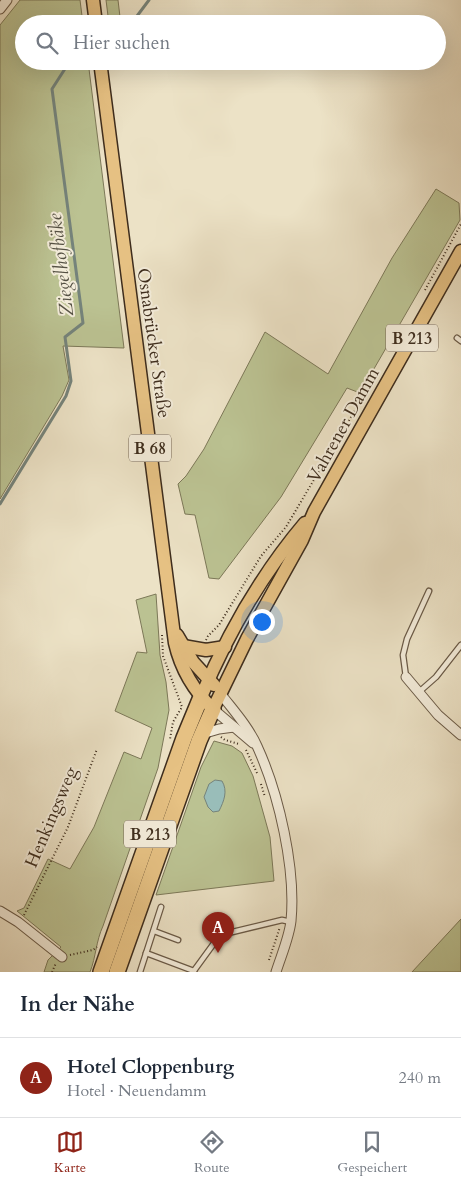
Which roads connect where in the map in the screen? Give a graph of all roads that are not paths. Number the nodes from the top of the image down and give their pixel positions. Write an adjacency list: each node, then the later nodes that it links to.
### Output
1 (7, 0): 3 (street)
2 (92, 0): 4 (main road)
3 (0, 9)
4 (94, 15)
5 (101, 70): 9 (main road, Osnabrücker Straße / B 68)
6 (461, 250): 7 (main road, Vahrener Damm / B 213)
7 (314, 512): 12 (main road, Vahrener Damm / B 213); 16 (main road, Vahrener Damm / B 213)
8 (428, 591): 13 (lane)
9 (168, 629): 11 (main road, Osnabrücker Straße / B 68); 17 (main road, Osnabrücker Straße / B 68)
10 (461, 645): 15 (lane)
11 (183, 646): 12 (main road); 14 (main road, Osnabrücker Straße / B 68)
12 (225, 647): 14 (main road, Vahrener Damm / B 213)
13 (406, 677): 15 (street)
14 (209, 679): 16 (main road, Osnabrücker Straße / B 68); 17 (main road, Vahrener Damm / B 213)
15 (419, 692): 20 (street)
16 (220, 693): 18 (main road, Vahrener Damm / B 213); 22 (street)
17 (201, 697): 18 (main road, Osnabrücker Straße / B 68); 31 (highway, B 213)
18 (213, 709): 19 (street); 21 (highway, B 213)
19 (234, 727): 21 (street); 22 (street)
20 (460, 732)
21 (202, 734): 32 (highway, B 213)
22 (257, 746): 25 (street)
23 (161, 907): 26 (lane)
24 (0, 911): 29 (street)
25 (286, 921): 30 (lane); 34 (street)
26 (154, 930): 27 (lane); 28 (lane)
27 (178, 940)
28 (146, 953): 30 (lane); 33 (lane)
29 (62, 957)
30 (193, 971)
31 (101, 972)
32 (117, 972)
33 (140, 972)
34 (276, 972)

